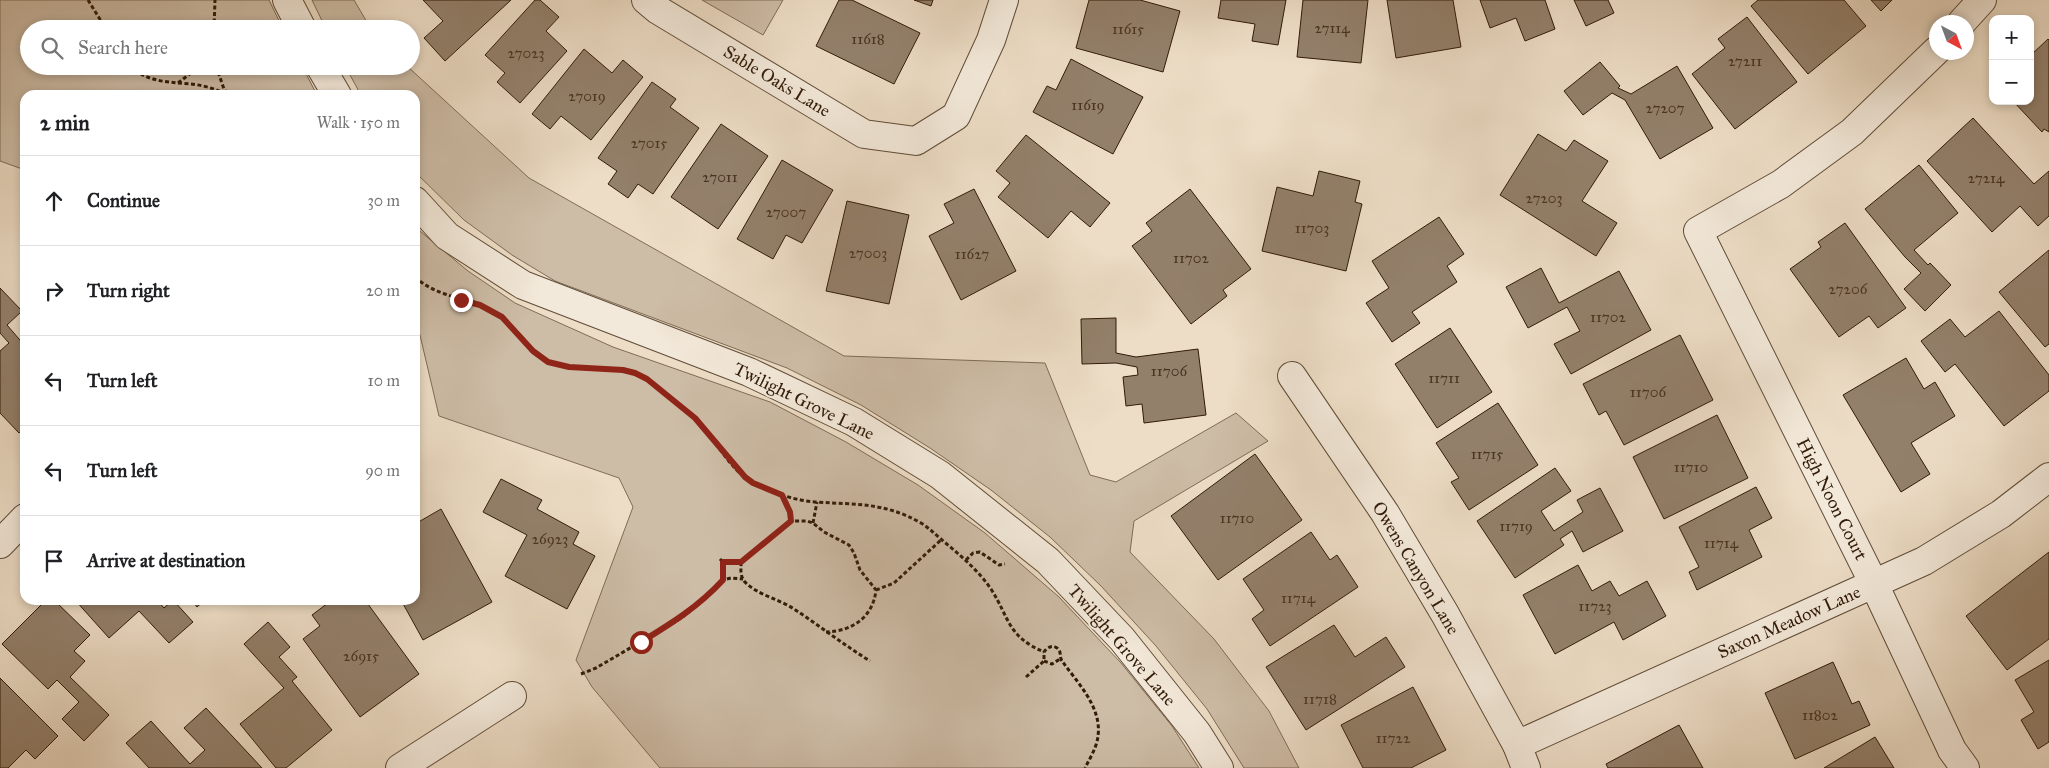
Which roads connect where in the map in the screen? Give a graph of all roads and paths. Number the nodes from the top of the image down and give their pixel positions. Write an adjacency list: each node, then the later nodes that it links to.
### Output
1 (88, 0): 8 (path)
2 (215, 0): 9 (path)
3 (288, 0): 10 (street)
4 (646, 0): 5 (street, Sable Oaks Lane)
5 (1004, 0)
6 (1982, 0): 7 (street)
7 (1968, 15)
8 (100, 20)
9 (214, 20)
10 (298, 20)
11 (1929, 57): 36 (street, High Noon Court)
12 (141, 75): 16 (path)
13 (189, 75): 16 (path)
14 (219, 75): 18 (path)
15 (325, 75): 19 (street)
16 (178, 84): 17 (path)
17 (214, 90)
18 (225, 90)
19 (334, 90)
20 (420, 206): 49 (street, Twilight Grove Lane)
21 (420, 281): 24 (path)
22 (1292, 376): 46 (street, Owens Canyon Lane)
23 (2049, 477): 36 (street, Saxon Meadow Lane)
24 (782, 495): 25 (path); 26 (path)
25 (817, 502): 28 (path); 29 (path)
26 (791, 521): 28 (path); 32 (path)
27 (20, 523): 30 (street)
28 (813, 523): 37 (path)
29 (942, 540): 31 (path); 37 (path)
30 (0, 544)
31 (966, 560): 33 (path); 39 (path)
32 (741, 562): 34 (path); 35 (path)
33 (1008, 562)
34 (743, 579): 35 (path); 38 (path)
35 (723, 580): 43 (path)
36 (1874, 584): 46 (street, Saxon Meadow Lane); 50 (street, High Noon Court)
37 (876, 590): 38 (path)
38 (826, 632): 41 (path)
39 (1044, 652): 40 (path); 42 (path)
40 (1060, 659): 42 (path); 48 (path)
41 (870, 661)
42 (1044, 661): 44 (path)
43 (582, 674)
44 (1026, 677)
45 (512, 696): 47 (street)
46 (1521, 757)
47 (400, 768)
48 (1085, 768)
49 (1219, 768)
50 (1965, 768)

